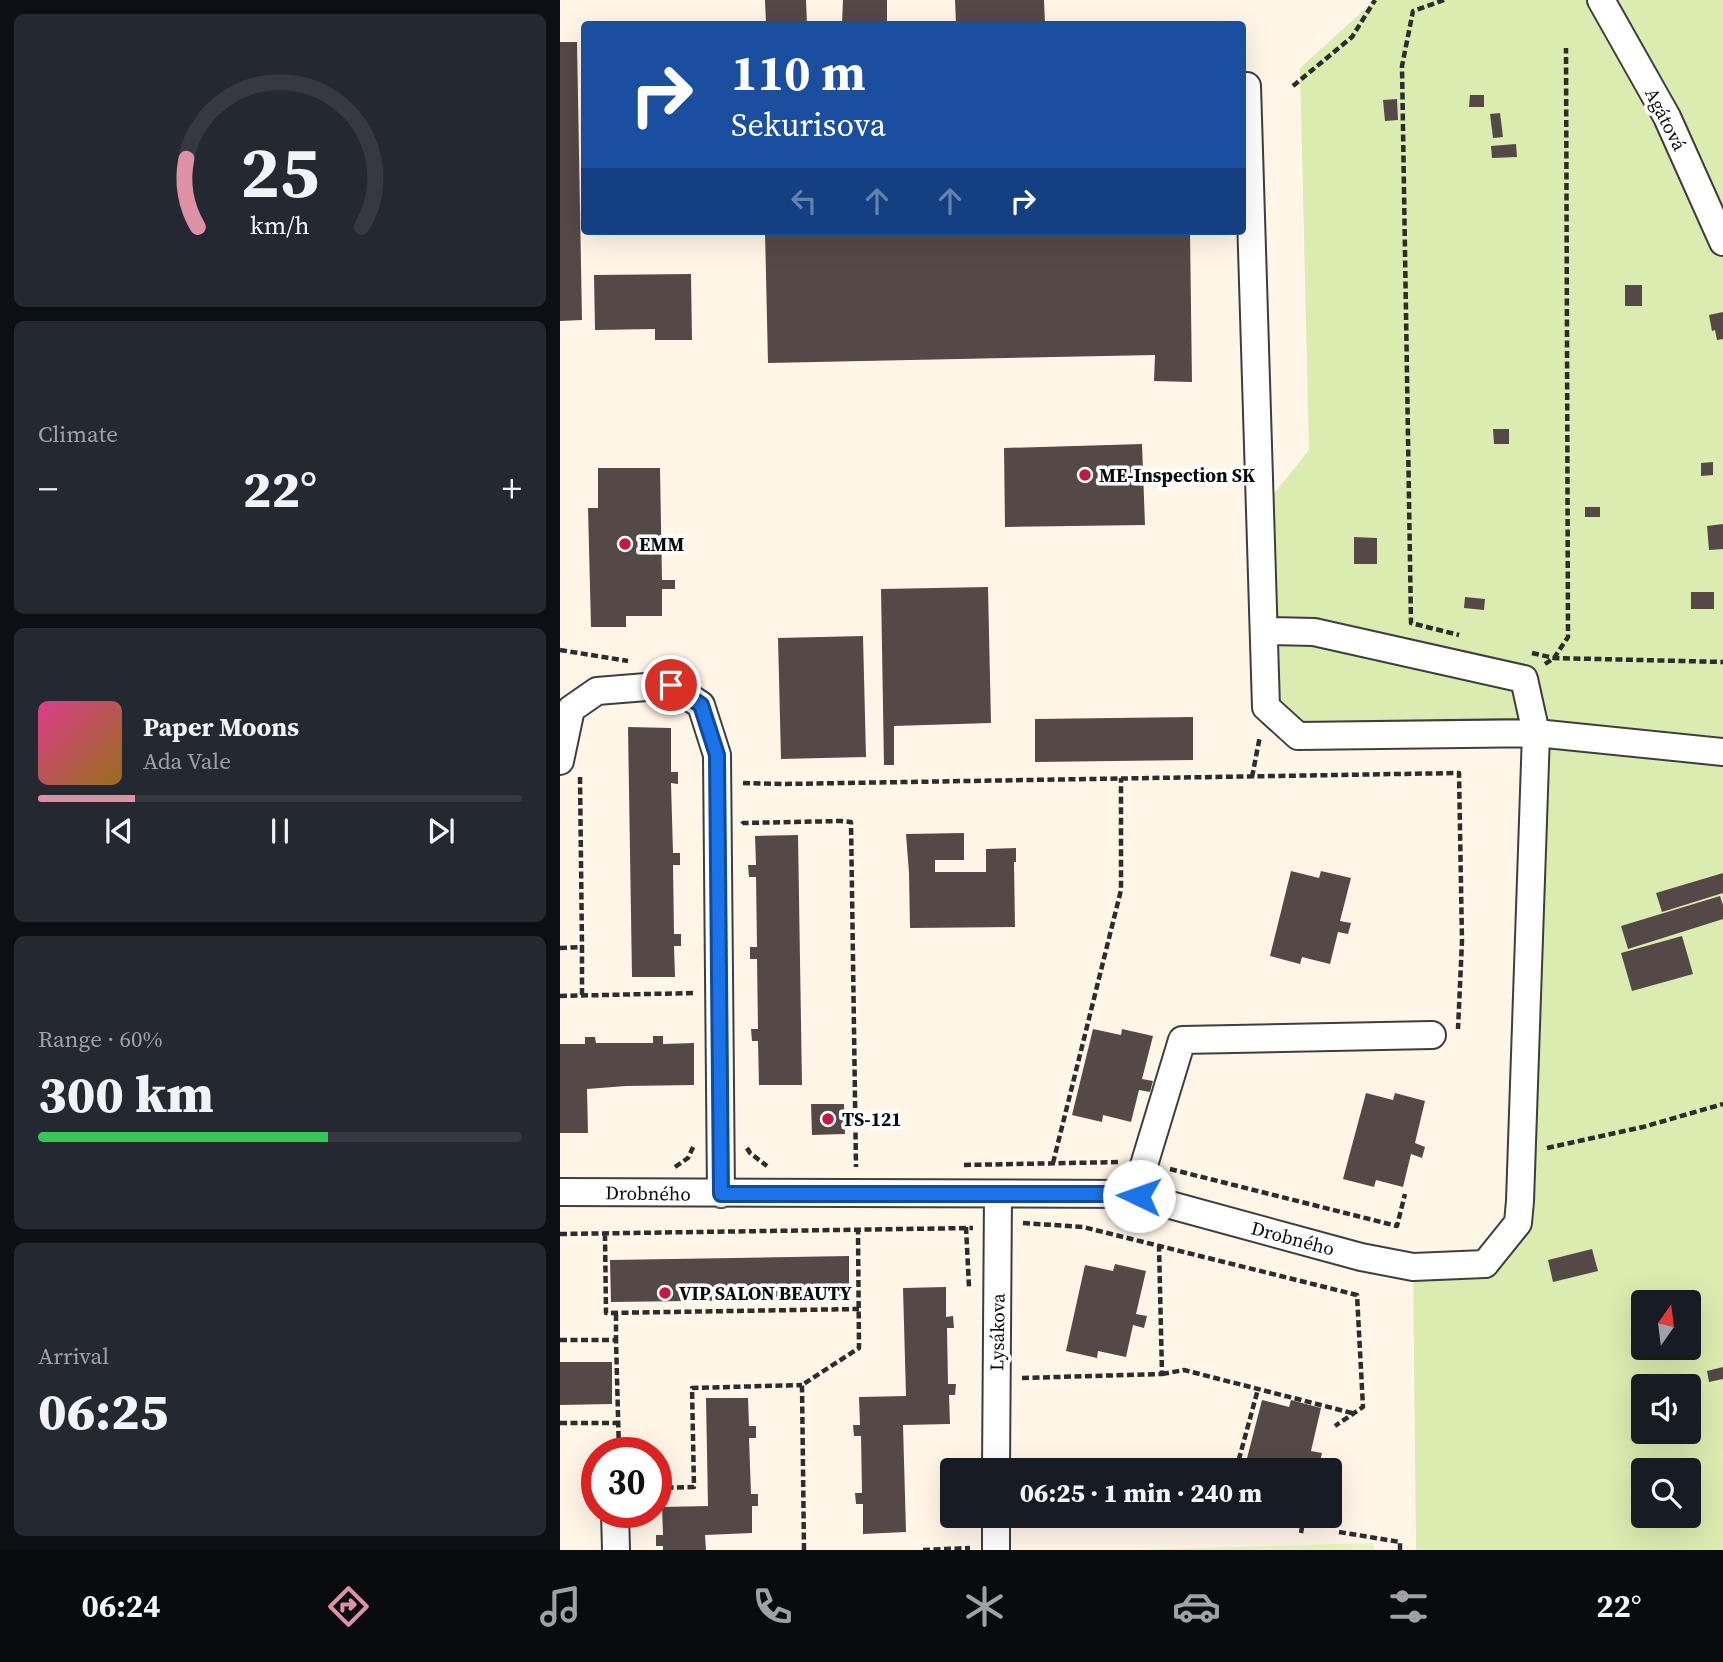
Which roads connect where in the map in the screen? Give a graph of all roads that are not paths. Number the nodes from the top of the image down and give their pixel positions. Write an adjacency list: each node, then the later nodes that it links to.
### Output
1 (1601, 0): 3 (street, Agátová)
2 (1246, 86): 4 (street)
3 (1723, 242)
4 (1264, 631): 5 (street, Drobného); 5 (street)
5 (1536, 733): 6 (street); 12 (street, Drobného)
6 (1723, 752)
7 (570, 768): 10 (street)
8 (1445, 1035): 12 (street)
9 (560, 1192): 10 (street, Drobného)
10 (721, 1194): 11 (street, Drobného)
11 (998, 1195): 12 (street, Drobného); 13 (street, Lysákova)
12 (1139, 1196)
13 (996, 1458)
14 (615, 1528): 17 (street)
15 (993, 1528): 16 (street)
16 (987, 1549)
17 (616, 1550)

